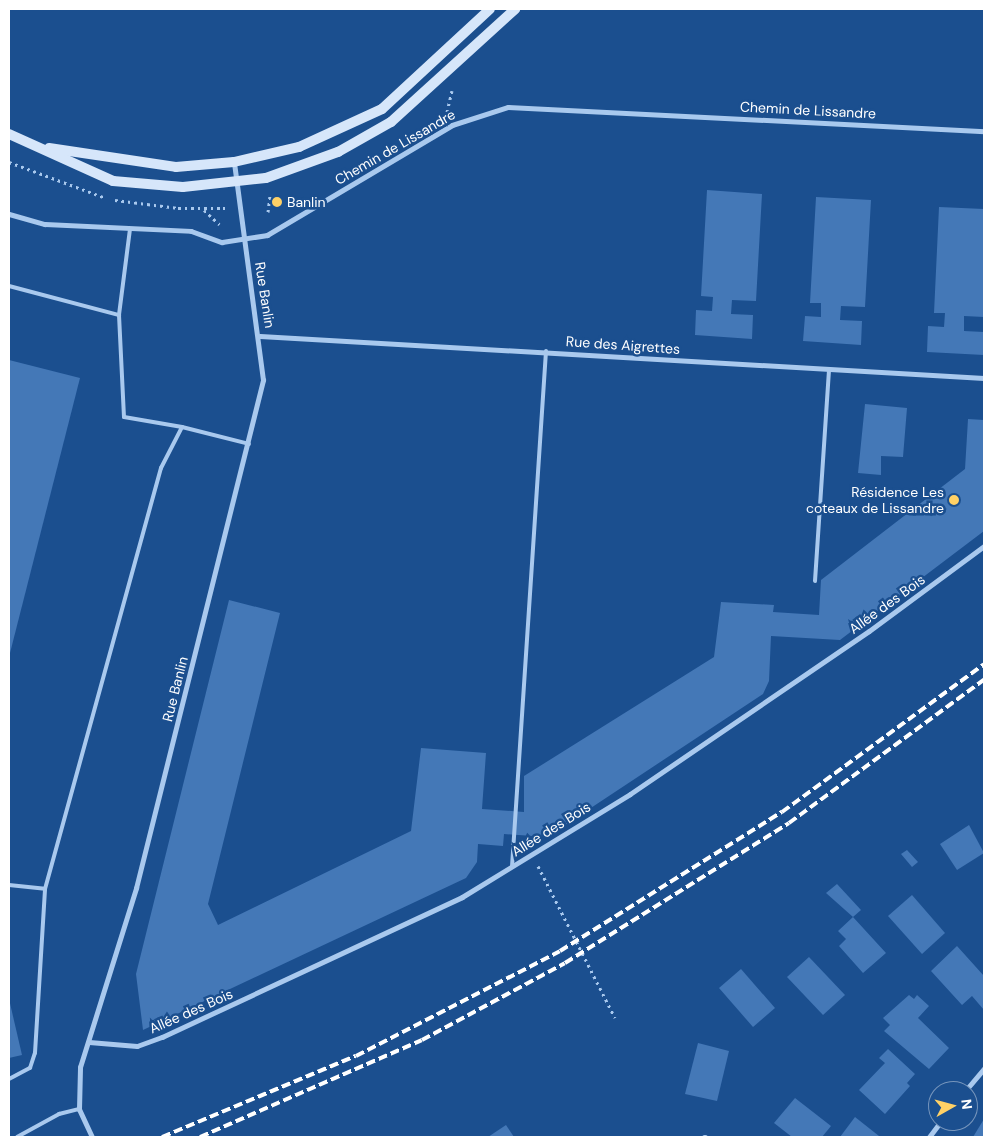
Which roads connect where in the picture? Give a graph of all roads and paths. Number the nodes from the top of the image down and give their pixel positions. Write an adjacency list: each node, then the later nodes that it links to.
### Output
1 (490, 9): 8 (main road)
2 (515, 9): 9 (main road)
3 (454, 84): 5 (path)
4 (984, 131): 5 (street, Chemin de Lissandre)
5 (439, 132): 16 (street, Chemin de Lissandre)
6 (9, 134): 7 (main road)
7 (40, 147): 8 (main road); 9 (main road)
8 (234, 162): 9 (street, Rue Banlin)
9 (237, 184): 12 (street, Rue Banlin)
10 (275, 193): 13 (path)
11 (178, 208): 12 (path)
12 (240, 208): 16 (street, Rue Banlin)
13 (268, 212)
14 (9, 214): 15 (street, Chemin de Lissandre)
15 (130, 229): 16 (street, Chemin de Lissandre); 18 (lane)
16 (244, 239): 19 (street, Rue Banlin)
17 (9, 286): 18 (lane)
18 (119, 316): 23 (lane)
19 (260, 336): 20 (street, Rue des Aigrettes); 24 (street, Rue Banlin)
20 (546, 351): 21 (street, Rue des Aigrettes); 28 (lane)
21 (829, 369): 22 (street, Rue des Aigrettes); 26 (lane)
22 (984, 378)
23 (182, 427): 24 (lane); 30 (lane)
24 (249, 444): 32 (street, Rue Banlin)
25 (984, 546): 27 (street, Allée des Bois)
26 (815, 581)
27 (532, 854): 28 (street, Allée des Bois); 31 (path)
28 (512, 866): 32 (street, Allée des Bois)
29 (9, 885): 30 (lane)
30 (45, 889): 34 (lane)
31 (615, 1018)
32 (89, 1042): 36 (street, Rue Banlin)
33 (984, 1068): 35 (street)
34 (9, 1079)
35 (973, 1081)
36 (79, 1109): 37 (lane); 38 (street, Rue Banlin)
37 (18, 1137)
38 (92, 1137)

